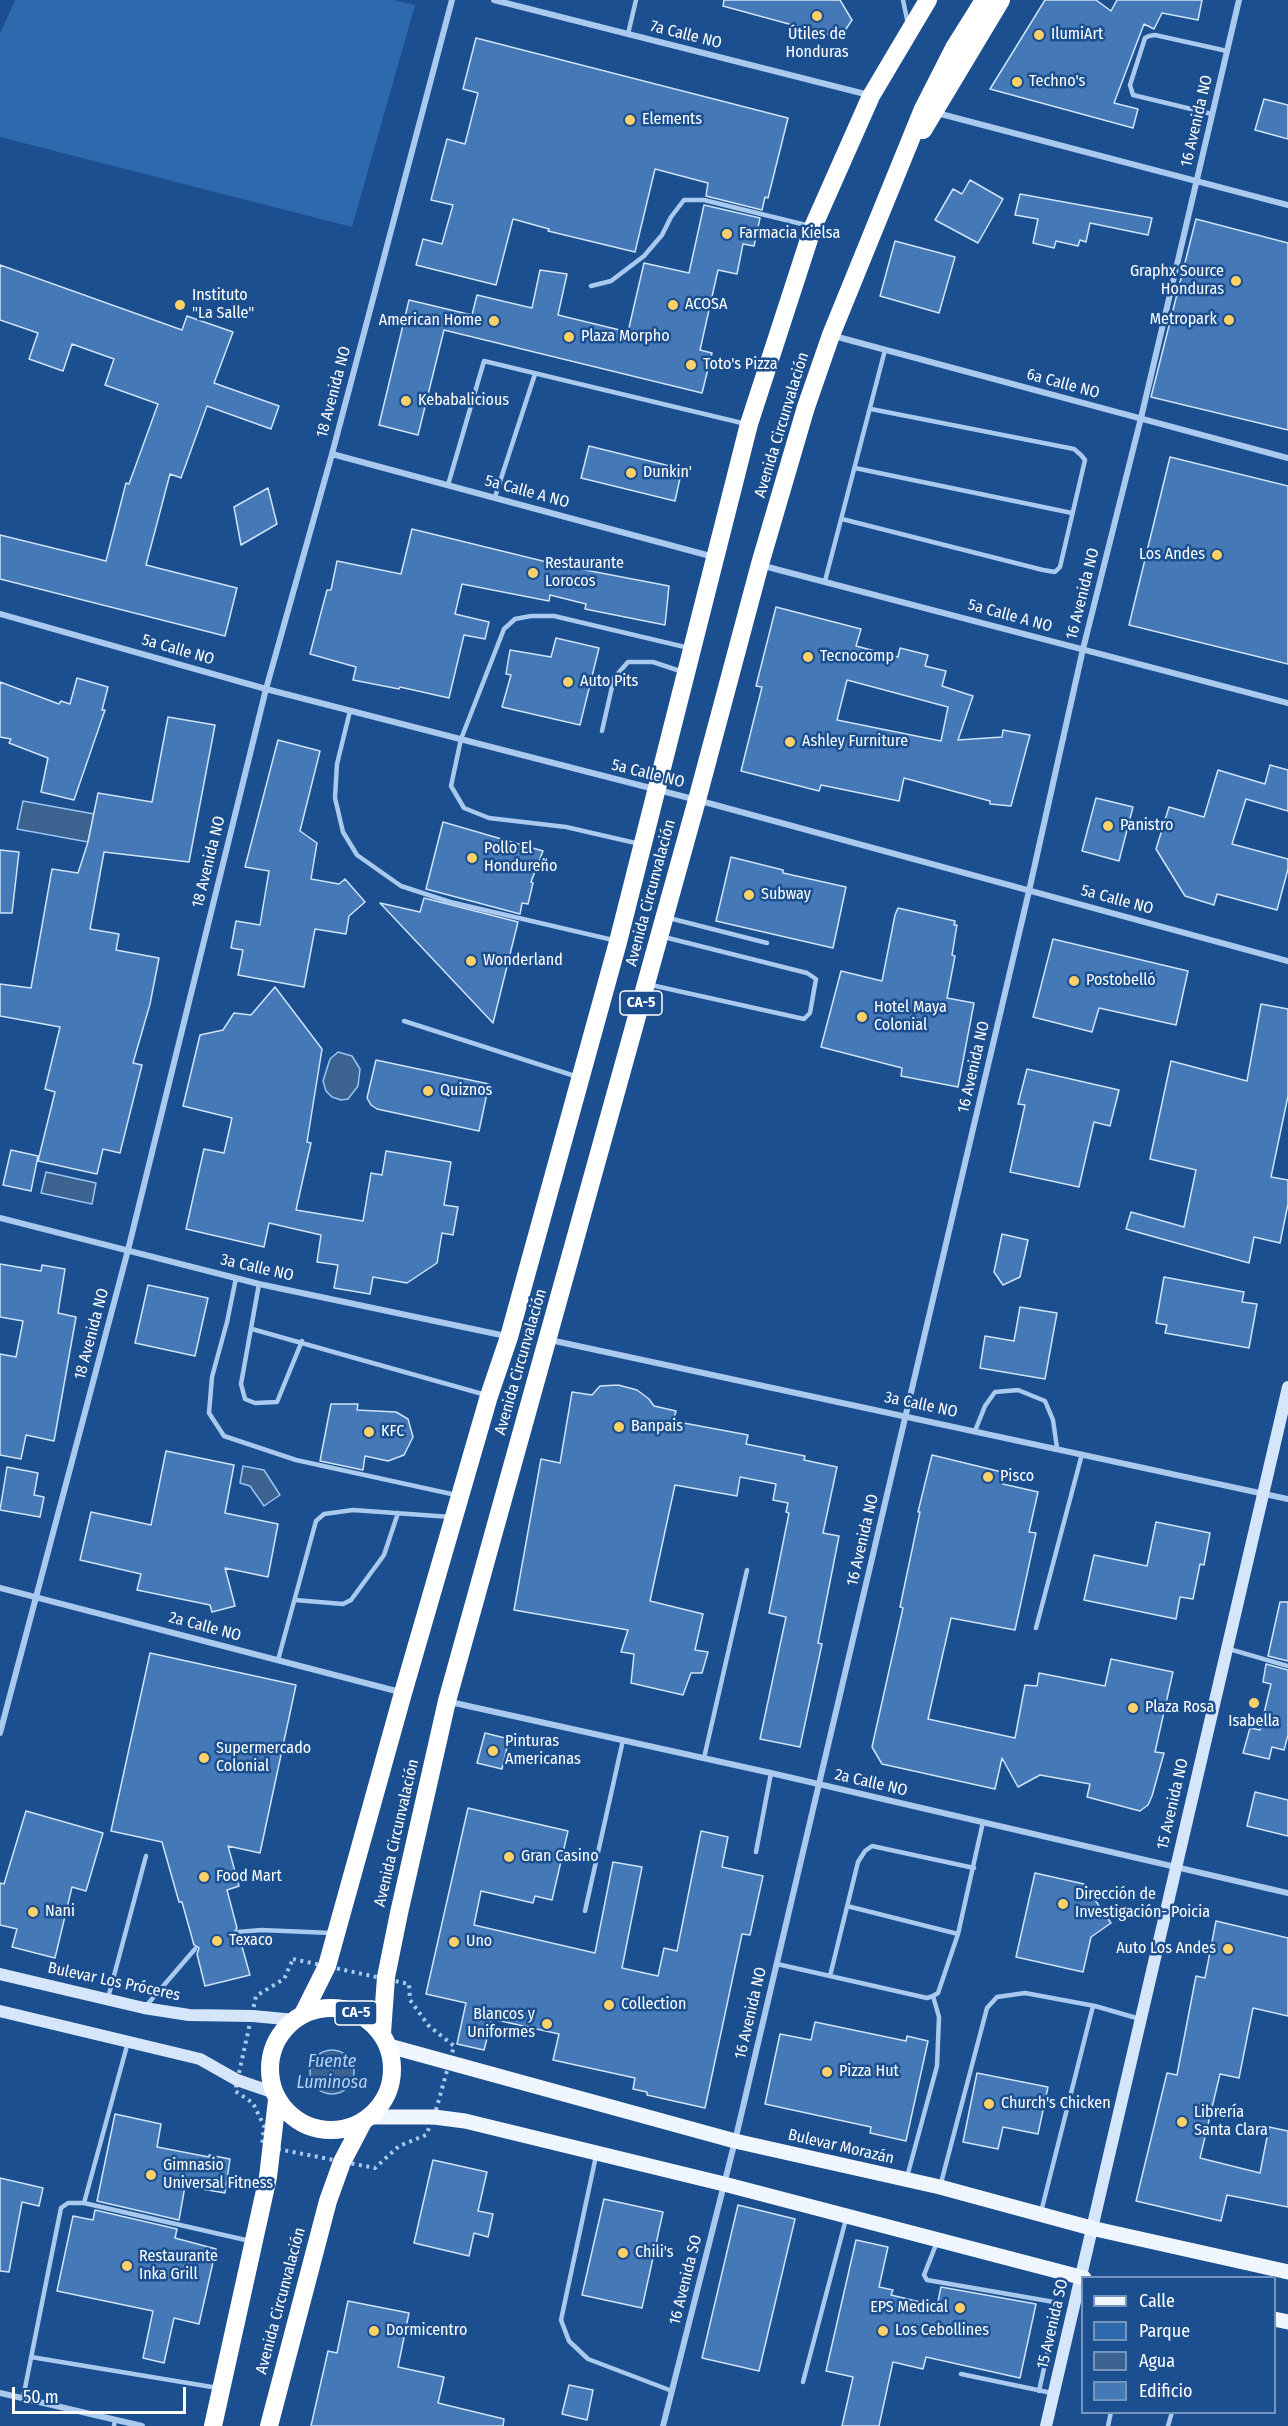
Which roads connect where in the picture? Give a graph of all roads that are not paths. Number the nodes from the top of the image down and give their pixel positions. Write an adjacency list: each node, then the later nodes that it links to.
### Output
1 (452, 0): 25 (street, 18 Avenida NO)
2 (494, 0): 10 (street, 7a Calle NO)
3 (636, 0): 10 (lane)
4 (903, 0): 9 (lane)
5 (928, 0): 9 (highway, Avenida Circunvalación / CA-5)
6 (984, 0): 13 (highway, Avenida Circunvalación / CA-5)
7 (1001, 0): 13 (highway)
8 (1239, 0): 11 (street, 16 Avenida NO)
9 (909, 30): 12 (highway, Avenida Circunvalación / CA-5)
10 (628, 34): 12 (street, 7a Calle NO)
11 (1227, 51): 14 (street, 16 Avenida NO); 14 (lane)
12 (871, 96): 17 (highway, Avenida Circunvalación / CA-5)
13 (929, 111): 15 (street); 19 (highway, Avenida Circunvalación / CA-5)
14 (1212, 114): 15 (street, 16 Avenida NO)
15 (1197, 181): 16 (street); 23 (street, 16 Avenida NO)
16 (1288, 205)
17 (813, 227): 18 (lane); 24 (highway, Avenida Circunvalación / CA-5)
18 (591, 286)
19 (831, 335): 20 (street, 6a Calle NO); 33 (highway, Avenida Circunvalación / CA-5)
20 (885, 350): 22 (lane); 23 (street, 6a Calle NO)
21 (535, 374): 24 (lane); 28 (lane); 29 (lane)
22 (871, 409): 27 (lane); 30 (lane)
23 (1141, 418): 26 (street, 6a Calle NO); 37 (street, 16 Avenida NO)
24 (749, 424): 32 (highway, Avenida Circunvalación / CA-5)
25 (332, 454): 28 (street, 5a Calle A NO); 39 (street, 18 Avenida NO)
26 (1288, 458)
27 (855, 468): 30 (lane); 31 (lane)
28 (448, 484): 29 (street, 5a Calle A NO)
29 (495, 497): 32 (street, 5a Calle A NO)
30 (1072, 513): 31 (lane)
31 (842, 519): 34 (lane)
32 (715, 558): 36 (highway, Avenida Circunvalación / CA-5)
33 (760, 564): 34 (street, 5a Calle A NO); 45 (highway, Avenida Circunvalación / CA-5)
34 (825, 581): 37 (street, 5a Calle A NO)
35 (0, 614): 39 (street, 5a Calle NO)
36 (692, 649): 38 (highway, Avenida Circunvalación / CA-5); 43 (lane)
37 (1083, 649): 40 (street, 5a Calle A NO); 47 (street, 16 Avenida NO)
38 (686, 673): 42 (lane); 44 (highway, Avenida Circunvalación / CA-5)
39 (266, 689): 41 (street, 5a Calle NO); 57 (street, 18 Avenida NO)
40 (1288, 703)
41 (350, 711): 43 (street, 5a Calle NO); 50 (lane)
42 (602, 730)
43 (461, 740): 44 (street, 5a Calle NO); 46 (lane)
44 (656, 790): 45 (street, 5a Calle NO); 46 (highway, Avenida Circunvalación / CA-5)
45 (697, 800): 47 (street, 5a Calle NO); 48 (highway, Avenida Circunvalación / CA-5)
46 (642, 845): 50 (highway, Avenida Circunvalación / CA-5)
47 (1029, 891): 52 (street, 5a Calle NO); 66 (street, 16 Avenida NO)
48 (664, 917): 49 (highway, Avenida Circunvalación / CA-5); 51 (lane)
49 (659, 935): 53 (highway, Avenida Circunvalación / CA-5); 53 (lane)
50 (618, 942): 55 (highway, Avenida Circunvalación / CA-5)
51 (767, 943)
52 (1288, 961)
53 (646, 983): 62 (highway, Avenida Circunvalación / CA-5)
54 (404, 1021): 55 (lane)
55 (580, 1078): 61 (highway, Avenida Circunvalación / CA-5)
56 (0, 1218): 57 (street, 3a Calle NO)
57 (128, 1250): 58 (street, 3a Calle NO); 77 (street, 18 Avenida NO)
58 (236, 1278): 59 (street, 3a Calle NO); 71 (lane)
59 (259, 1284): 60 (lane); 61 (street, 3a Calle NO)
60 (252, 1329): 63 (lane); 63 (lane)
61 (509, 1336): 65 (highway, Avenida Circunvalación / CA-5)
62 (547, 1340): 66 (street, 3a Calle NO); 84 (highway, Avenida Circunvalación / CA-5)
63 (302, 1341): 65 (lane)
64 (1288, 1387): 70 (street, 15 Avenida NO)
65 (489, 1396): 71 (highway, Avenida Circunvalación / CA-5)
66 (906, 1416): 67 (street, 3a Calle NO); 89 (street, 16 Avenida NO)
67 (975, 1431): 68 (street, 3a Calle NO); 68 (lane)
68 (1057, 1448): 69 (street, 3a Calle NO)
69 (1082, 1454): 70 (street, 3a Calle NO); 79 (lane)
70 (1263, 1494): 72 (street, 3a Calle NO); 80 (street, 15 Avenida NO)
71 (460, 1496): 74 (highway, Avenida Circunvalación / CA-5)
72 (1288, 1499)
73 (398, 1513): 74 (lane); 78 (lane); 78 (lane)
74 (454, 1517): 83 (highway, Avenida Circunvalación / CA-5)
75 (747, 1570): 87 (lane)
76 (0, 1588): 77 (street, 2a Calle NO)
77 (37, 1596): 81 (street, 2a Calle NO); 85 (street, 18 Avenida NO)
78 (295, 1600): 81 (lane)
79 (1036, 1628)
80 (1227, 1648): 82 (lane); 93 (street, 15 Avenida NO)
81 (278, 1660): 83 (street, 2a Calle NO)
82 (1288, 1666)
83 (403, 1693): 99 (highway, Avenida Circunvalación / CA-5)
84 (447, 1701): 86 (street, 2a Calle NO); 112 (highway, Avenida Circunvalación / CA-5)
85 (0, 1733)
86 (622, 1740): 87 (street, 2a Calle NO); 97 (lane)
87 (704, 1758): 88 (street, 2a Calle NO)
88 (771, 1773): 89 (street, 2a Calle NO); 91 (lane)
89 (819, 1785): 90 (street, 2a Calle NO); 102 (street, 16 Avenida NO)
90 (983, 1822): 93 (street, 2a Calle NO); 94 (lane)
91 (756, 1852)
92 (146, 1856): 106 (lane)
93 (1176, 1867): 95 (street, 2a Calle NO); 111 (street, 15 Avenida NO)
94 (974, 1868): 96 (lane); 100 (lane)
95 (1288, 1893)
96 (847, 1906): 100 (lane); 104 (lane)
97 (585, 1911)
98 (238, 1932): 99 (lane)
99 (337, 1934): 110 (highway, Avenida Circunvalación / CA-5)
100 (958, 1934): 105 (lane)
101 (195, 1949): 108 (lane)
102 (777, 1964): 104 (lane); 116 (street, 16 Avenida NO)
103 (0, 1974): 106 (street, Bulevar Los Próceres)
104 (830, 1976): 105 (lane)
105 (933, 1996): 118 (lane)
106 (108, 1998): 108 (street, Bulevar Los Próceres)
107 (1093, 2006): 111 (lane); 120 (lane); 122 (lane)
108 (144, 2008): 110 (street, Bulevar Los Próceres)
109 (0, 2012): 113 (street)
110 (299, 2017): 112 (highway, CA-5); 114 (highway, CA-5)
111 (1140, 2019): 124 (street, 15 Avenida NO)
112 (385, 2040): 115 (highway, CA-5); 116 (main road, Bulevar Morazán)
113 (128, 2042): 114 (street); 121 (lane)
114 (276, 2096): 115 (highway); 126 (highway, CA-5)
115 (366, 2120): 117 (main road); 143 (highway, Avenida Circunvalación / CA-5)
116 (735, 2141): 118 (main road, Bulevar Morazán); 119 (street, 16 Avenida SO)
117 (596, 2153): 119 (main road); 135 (lane)
118 (907, 2180): 120 (main road, Bulevar Morazán)
119 (724, 2184): 123 (main road); 135 (street, 16 Avenida SO)
120 (940, 2187): 122 (main road, Bulevar Morazán)
121 (84, 2203): 126 (lane); 131 (lane)
122 (1041, 2214): 124 (main road, Bulevar Morazán)
123 (846, 2216): 125 (main road); 133 (lane)
124 (1091, 2228): 127 (main road, Bulevar Morazán); 128 (street, 15 Avenida SO)
125 (938, 2240): 129 (main road); 136 (lane)
126 (255, 2242): 134 (highway, CA-5)
127 (1288, 2272)
128 (1082, 2276)
129 (1081, 2277)
130 (1081, 2281): 138 (street, 15 Avenida SO)
131 (31, 2357): 134 (lane); 139 (lane)
132 (961, 2374): 136 (lane)
133 (803, 2382)
134 (222, 2389): 142 (highway, CA-5)
135 (672, 2391): 144 (street, 16 Avenida SO)
136 (1038, 2391): 138 (lane)
137 (0, 2393): 139 (street)
138 (1054, 2394): 145 (street, 15 Avenida SO)
139 (23, 2398): 140 (street)
140 (115, 2423): 141 (street)
141 (142, 2426)
142 (213, 2426)
143 (269, 2426)
144 (663, 2426)
145 (1046, 2426)

